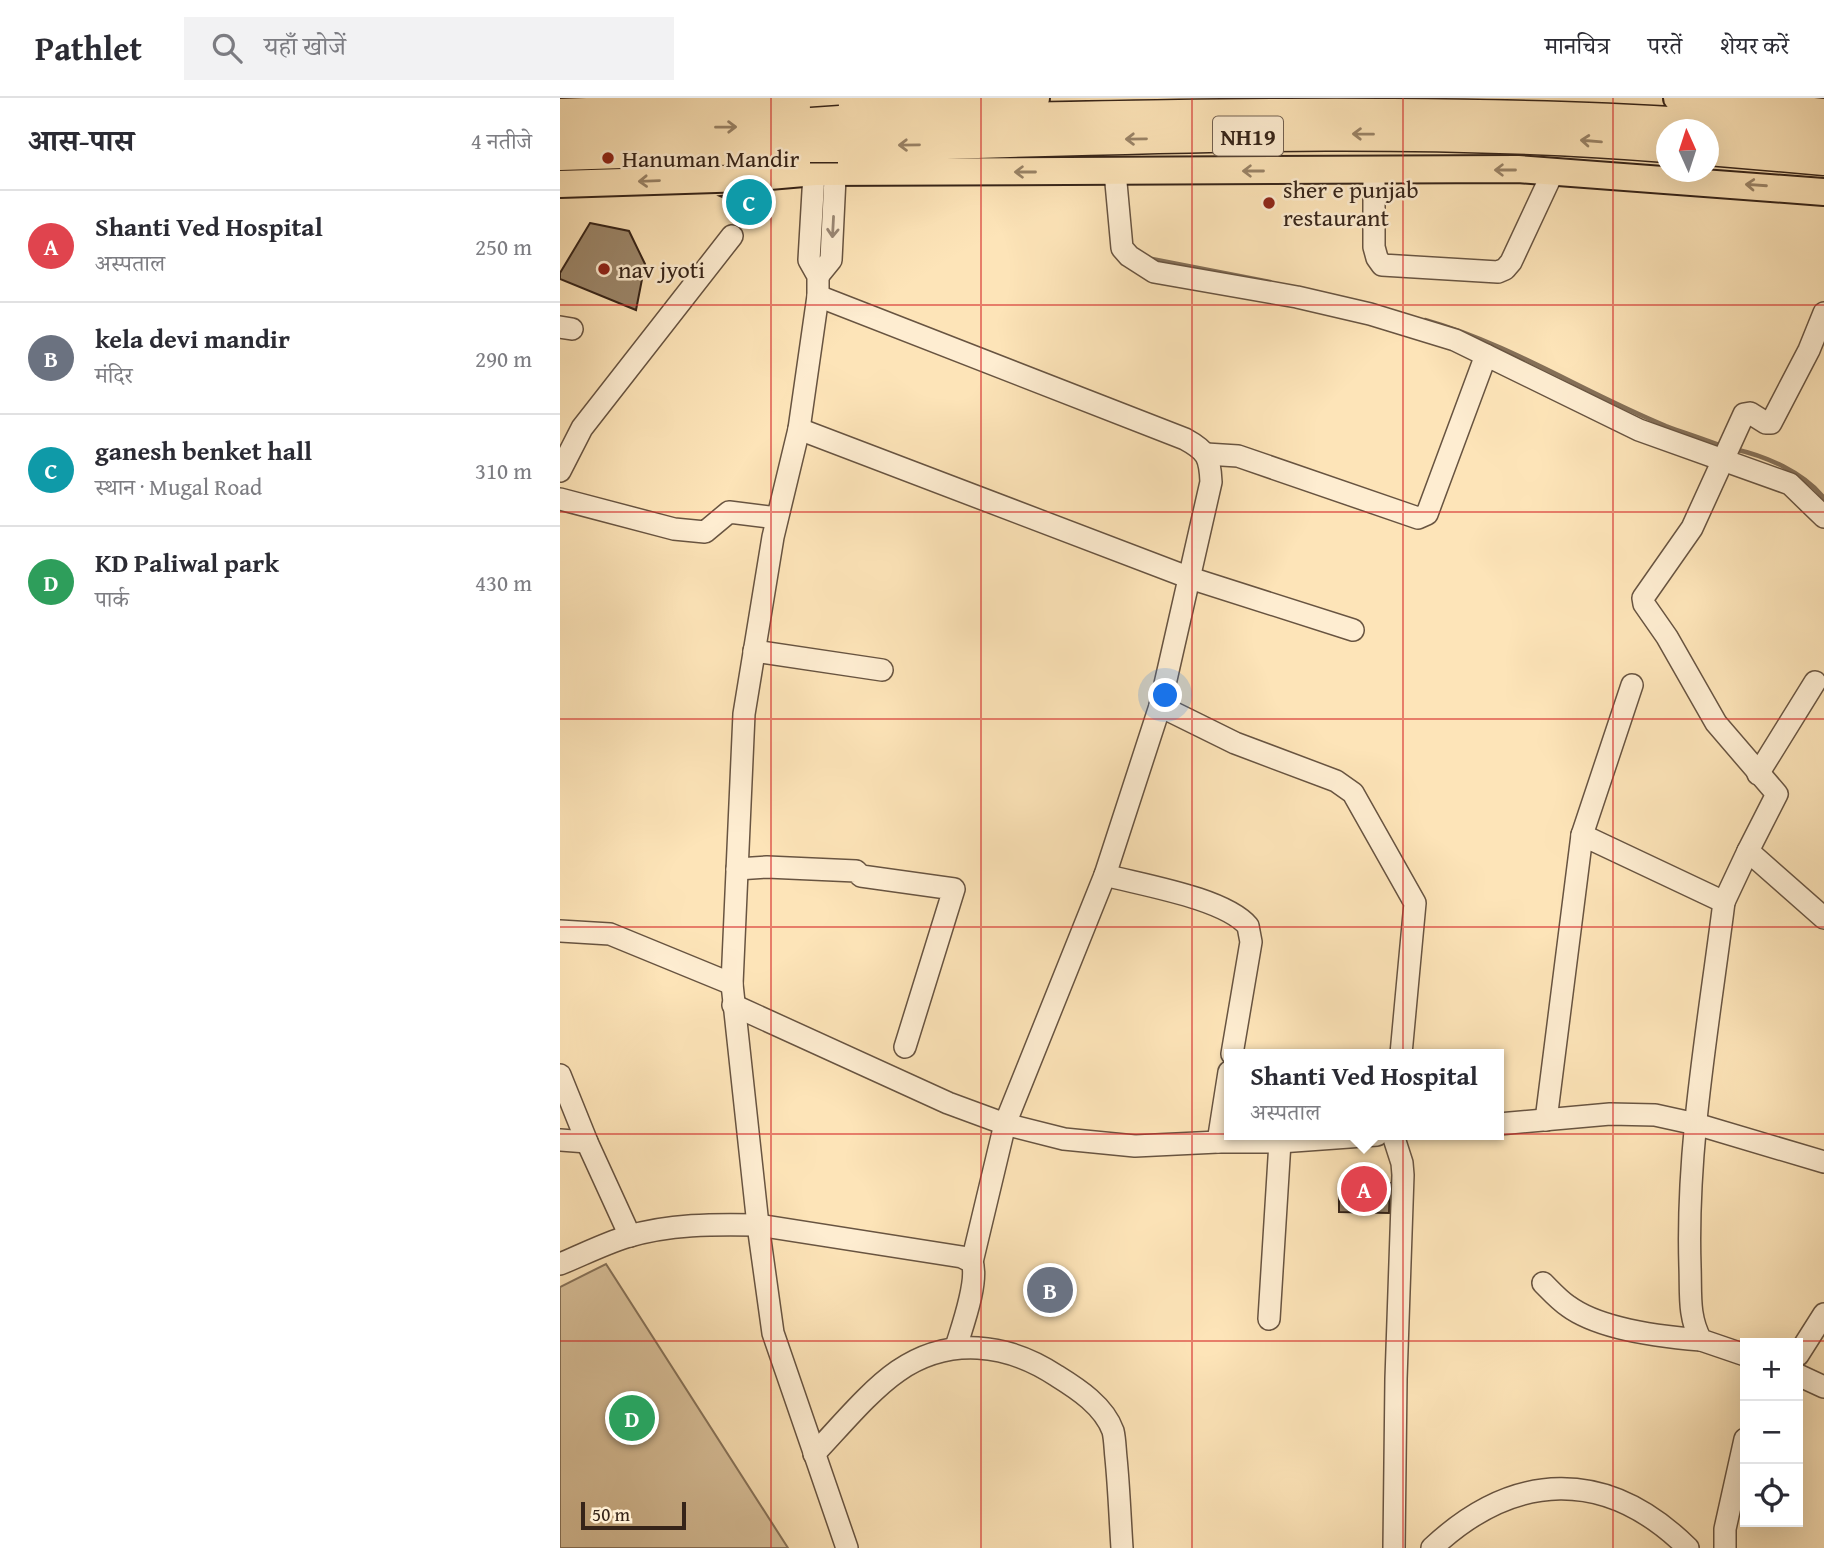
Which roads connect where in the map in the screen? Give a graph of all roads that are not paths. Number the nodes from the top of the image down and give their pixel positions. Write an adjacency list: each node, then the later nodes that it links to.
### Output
1 (1036, 98): 4 (main road)
2 (1677, 98): 3 (main road)
3 (1753, 101): 6 (main road)
4 (826, 102): 5 (main road); 16 (street)
5 (560, 112)
6 (1824, 112)
7 (560, 133): 10 (highway, NH19, one-way to 10, bridge)
8 (1824, 136): 9 (highway, NH19)
9 (1719, 137)
10 (1656, 138)
11 (1656, 138): 13 (highway, NH19, one-way to 13, bridge)
12 (1719, 151): 14 (highway)
13 (560, 155)
14 (1824, 160)
15 (1374, 170): 17 (main road, one-way to 17); 18 (main road, one-way to 15); 18 (street)
16 (825, 172): 17 (main road, one-way to 16); 19 (main road, one-way to 19); 22 (street)
17 (1115, 172): 24 (street)
18 (1553, 172): 20 (main road, one-way to 18)
19 (560, 184)
20 (1824, 191)
21 (732, 236): 28 (street)
22 (818, 286): 25 (street); 27 (street)
23 (1824, 313): 26 (street)
24 (1486, 355): 26 (street); 27 (street)
25 (799, 429): 31 (street); 32 (street)
26 (1729, 448): 30 (street); 39 (street)
27 (1206, 454): 32 (street)
28 (560, 471)
29 (560, 499): 31 (street)
30 (1824, 517)
31 (777, 518): 34 (street)
32 (1190, 578): 33 (street); 38 (street)
33 (1353, 630)
34 (754, 651): 35 (street); 42 (street)
35 (882, 670)
36 (1815, 682): 39 (street)
37 (1632, 685): 40 (street)
38 (1160, 706): 43 (street); 50 (street)
39 (1758, 774): 41 (street)
40 (1582, 835): 44 (street); 53 (street)
41 (1748, 851): 44 (street); 45 (street)
42 (737, 869): 47 (street); 48 (street)
43 (1105, 875): 49 (street); 54 (street)
44 (1724, 902): 56 (street)
45 (1824, 918)
46 (560, 931): 47 (street)
47 (733, 995): 54 (street); 64 (street)
48 (905, 1047)
49 (1233, 1049)
50 (1401, 1049)
51 (560, 1075): 60 (street)
52 (1224, 1101): 61 (street)
53 (1546, 1120): 55 (street); 56 (street)
54 (1006, 1124): 61 (street); 66 (street)
55 (1504, 1124)
56 (1696, 1124): 63 (street); 71 (street)
57 (560, 1140): 60 (street)
58 (1308, 1140): 62 (street)
59 (1395, 1140): 81 (street)
60 (587, 1142): 65 (street)
61 (1217, 1142): 62 (street)
62 (1280, 1142): 70 (street)
63 (1824, 1162)
64 (758, 1225): 65 (street); 66 (street); 77 (street)
65 (630, 1236): 67 (street)
66 (972, 1262): 72 (street)
67 (560, 1264)
68 (1544, 1283): 71 (street)
69 (1824, 1314): 73 (street)
70 (1269, 1319)
71 (1701, 1340): 74 (street)
72 (956, 1347): 77 (street); 80 (street)
73 (1803, 1347)
74 (1740, 1353)
75 (1803, 1377): 76 (street)
76 (1824, 1387)
77 (814, 1454): 79 (street)
78 (1740, 1461): 84 (street)
79 (847, 1548)
80 (1122, 1548)
81 (1394, 1548)
82 (1432, 1548): 83 (street)
83 (1688, 1548)
84 (1725, 1548)

